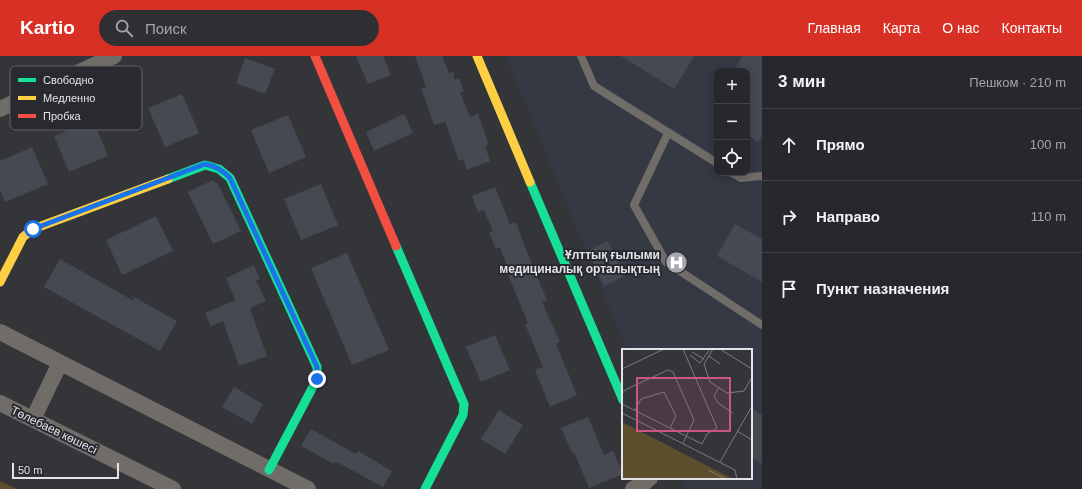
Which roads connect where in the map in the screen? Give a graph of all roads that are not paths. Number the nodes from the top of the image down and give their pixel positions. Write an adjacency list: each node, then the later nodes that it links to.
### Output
1 (114, 56): 5 (street)
2 (315, 56): 23 (street)
3 (477, 56): 16 (street)
4 (581, 56): 8 (lane)
5 (92, 66)
6 (10, 104): 7 (street)
7 (0, 109)
8 (668, 133): 9 (lane); 13 (lane)
9 (714, 161)
10 (737, 176): 11 (lane)
11 (762, 176)
12 (0, 282): 19 (street)
13 (762, 325)
14 (0, 332): 15 (street)
15 (60, 363): 18 (street); 19 (street)
16 (622, 398)
17 (0, 403): 18 (street, Төлебаев көшесі)
18 (32, 419): 21 (street, Төлебаев көшесі)
19 (269, 470): 22 (street)
20 (649, 479): 24 (street)
21 (173, 489)
22 (308, 489)
23 (425, 489)
24 (633, 489)

